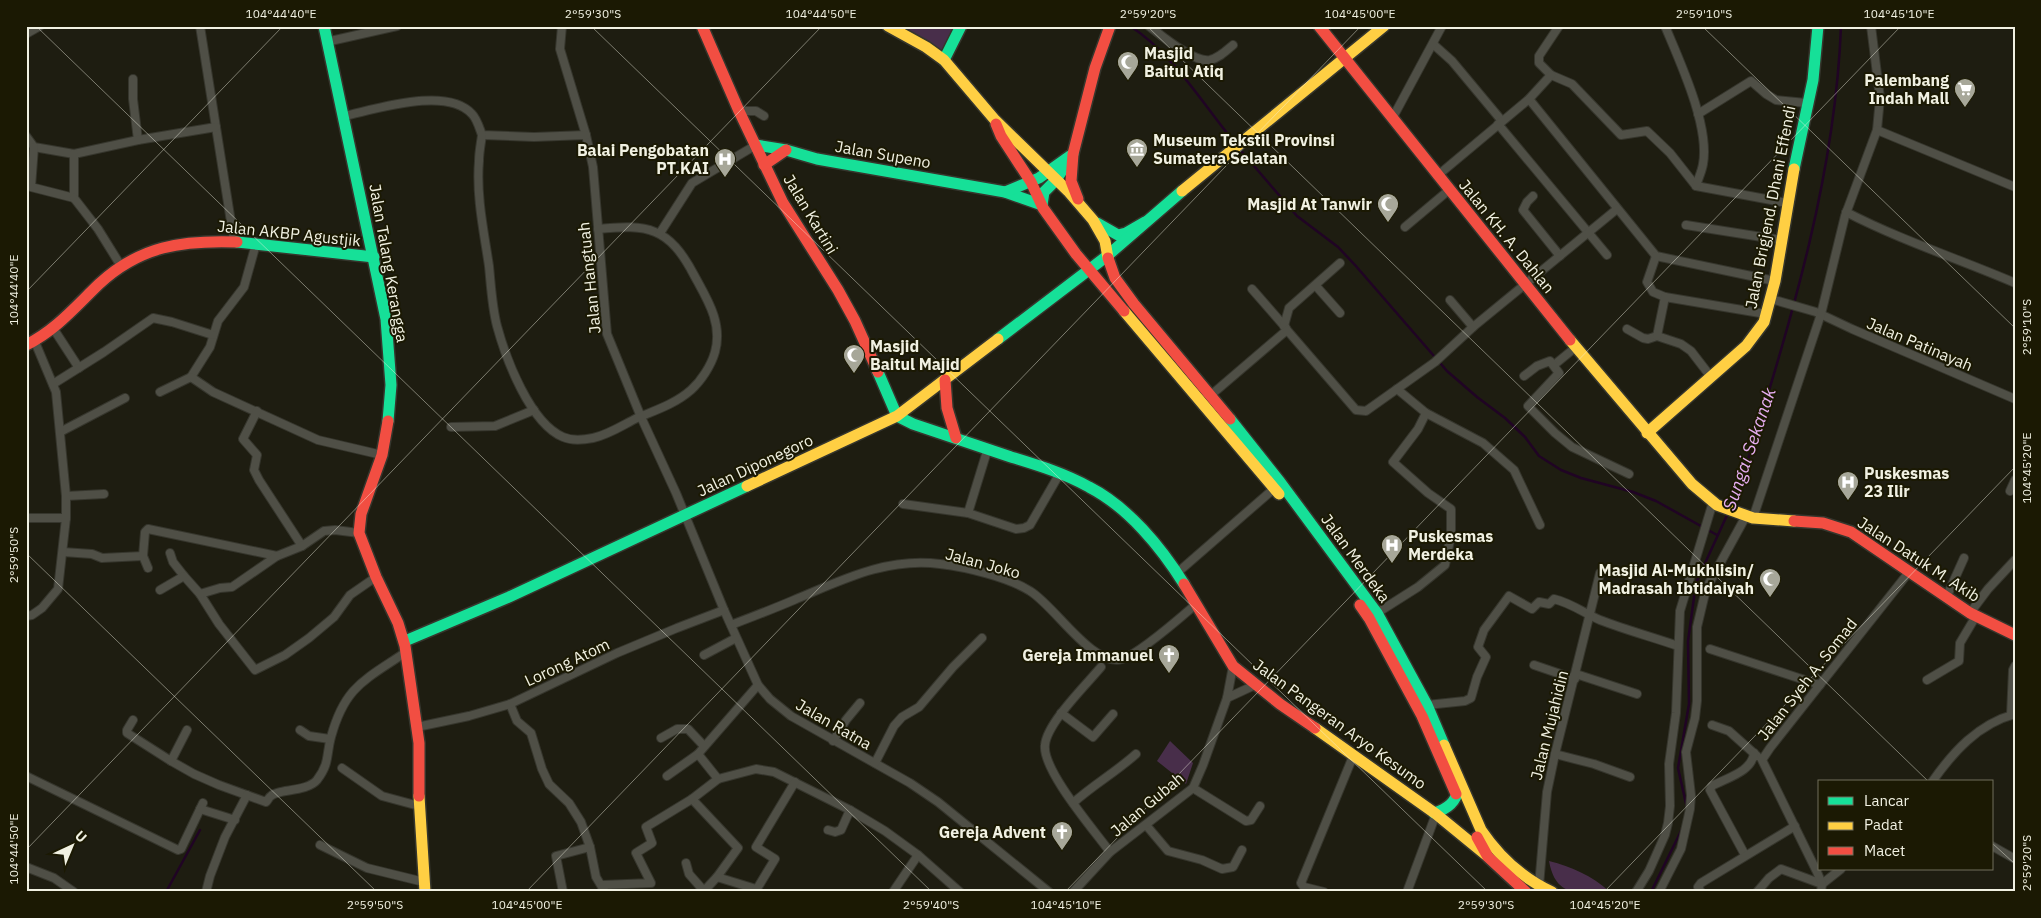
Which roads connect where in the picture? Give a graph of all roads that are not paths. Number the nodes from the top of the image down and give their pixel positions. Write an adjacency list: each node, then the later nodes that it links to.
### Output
1 (40, 26): 18 (street)
2 (200, 26): 35 (street)
3 (324, 26): 19 (street, Jalan Talang Kerangga)
4 (397, 26): 19 (street)
5 (562, 26): 39 (street, Jalan Hangtuah)
6 (702, 26): 28 (street, Jalan Kartini)
7 (888, 26): 23 (street)
8 (961, 26): 23 (street)
9 (1110, 26): 45 (street)
10 (1149, 26): 21 (street)
11 (1319, 26): 22 (street, Jalan KH. A. Dahlan)
12 (1384, 26): 22 (street)
13 (1442, 26): 20 (street)
14 (1559, 26): 24 (street)
15 (1665, 26): 29 (street)
16 (1871, 26): 36 (street)
17 (1815, 27): 27 (street, Jalan Brigjend. Dhani Effendi)
18 (26, 34)
19 (326, 42): 30 (street, Jalan Talang Kerangga)
20 (1433, 44): 32 (street); 34 (street)
21 (1233, 45)
22 (1344, 58): 32 (street, Jalan KH. A. Dahlan); 63 (street)
23 (944, 60): 33 (street)
24 (1551, 75): 26 (street); 50 (street)
25 (133, 79): 40 (street)
26 (1529, 99): 34 (street); 60 (street)
27 (1806, 103): 29 (street); 58 (street, Jalan Brigjend. Dhani Effendi)
28 (739, 111): 31 (street); 41 (street, Jalan Kartini)
29 (1698, 114): 50 (street)
30 (344, 116): 37 (street); 76 (street, Jalan Talang Kerangga)
31 (764, 116)
32 (1392, 119): 48 (street, Jalan KH. A. Dahlan)
33 (995, 120): 47 (street); 49 (street, Jalan Merdeka)
34 (1500, 123): 48 (street); 68 (street)
35 (216, 127): 40 (street); 70 (street)
36 (1877, 130): 51 (street); 61 (street)
37 (482, 134): 39 (street); 111 (street)
38 (26, 136): 42 (street)
39 (586, 136): 66 (street, Jalan Hangtuah)
40 (138, 140): 44 (street)
41 (756, 145): 43 (street, Jalan Supeno); 46 (street, Jalan Kartini); 67 (street)
42 (34, 147): 44 (street); 52 (street)
43 (786, 150): 46 (street); 54 (street, Jalan Supeno)
44 (74, 154): 56 (street)
45 (1073, 154): 47 (street); 57 (street)
46 (764, 165): 115 (street, Jalan Kartini)
47 (1052, 176): 49 (street); 57 (street); 59 (street)
48 (1438, 176): 53 (street, Jalan KH. A. Dahlan)
49 (1031, 182): 54 (street); 59 (street, Jalan Merdeka)
50 (1696, 186): 58 (street)
51 (2015, 187)
52 (29, 188): 56 (street)
53 (1449, 190): 65 (street); 83 (street, Jalan KH. A. Dahlan)
54 (1005, 192): 59 (street, Jalan Supeno)
55 (1532, 196): 74 (street)
56 (74, 198): 78 (street)
57 (1080, 203): 62 (street)
58 (1786, 203): 69 (street, Jalan Brigjend. Dhani Effendi)
59 (1042, 205): 79 (street, Jalan Merdeka)
60 (1617, 209): 68 (street); 75 (street)
61 (1846, 212): 81 (street); 89 (street)
62 (1093, 220): 63 (street); 73 (street, Jalan Merdeka)
63 (1145, 222): 73 (street, Jalan Diponegoro)
64 (1686, 226): 69 (street)
65 (1406, 227)
66 (598, 229): 67 (street); 114 (street, Jalan Hangtuah)
67 (660, 233): 114 (street)
68 (1589, 233): 72 (street); 74 (street)
69 (1781, 240): 80 (street, Jalan Brigjend. Dhani Effendi)
70 (234, 241): 71 (street, Jalan AKBP Agustjik); 78 (street, Jalan AKBP Agustjik)
71 (256, 244): 76 (street, Jalan AKBP Agustjik); 95 (street)
72 (1607, 255)
73 (1107, 256): 79 (street, Jalan Diponegoro); 108 (street, Jalan Merdeka)
74 (1560, 256): 83 (street)
75 (1656, 256): 80 (street); 85 (street)
76 (374, 257): 121 (street, Jalan Talang Kerangga)
77 (1340, 263): 82 (street)
78 (121, 266): 92 (street, Jalan AKBP Agustjik)
79 (1089, 268): 104 (street, Jalan Diponegoro); 125 (street, Jalan Merdeka)
80 (1775, 281): 87 (street, Jalan Brigjend. Dhani Effendi)
81 (2015, 283)
82 (1316, 286): 88 (street); 93 (street)
83 (1525, 286): 91 (street); 98 (street, Jalan KH. A. Dahlan)
84 (1252, 289): 93 (street)
85 (1665, 298): 90 (street); 96 (street)
86 (1450, 300): 91 (street)
87 (1775, 300): 89 (street, Jalan Patinayah); 90 (street, Jalan Brigjend. Dhani Effendi)
88 (1340, 313)
89 (1819, 313): 110 (street, Jalan Patinayah); 133 (street)
90 (1766, 314): 103 (street, Jalan Brigjend. Dhani Effendi)
91 (1473, 327): 106 (street)
92 (53, 328): 97 (street, Jalan AKBP Agustjik); 100 (street)
93 (1286, 328): 106 (street); 108 (street)
94 (1627, 329): 96 (street)
95 (214, 335): 100 (street); 101 (street)
96 (1657, 336): 103 (street)
97 (31, 344): 105 (street)
98 (1576, 347): 99 (street); 118 (street, Jalan KH. A. Dahlan)
99 (1554, 365): 102 (street); 123 (street)
100 (79, 368): 105 (street)
101 (191, 376): 107 (street); 112 (street)
102 (1524, 376)
103 (1711, 377): 118 (street, Jalan Brigjend. Dhani Effendi)
104 (944, 380): 115 (street, Jalan Diponegoro); 119 (street)
105 (53, 384): 117 (street)
106 (1397, 389): 113 (street)
107 (160, 392)
108 (1211, 395): 125 (street, Jalan Merdeka)
109 (125, 398): 117 (street)
110 (2015, 399)
111 (534, 410): 114 (street); 116 (street)
112 (257, 411): 121 (street); 138 (street)
113 (1426, 413): 136 (street); 156 (street)
114 (641, 416): 132 (street, Jalan Hangtuah)
115 (897, 416): 119 (street, Jalan Pangeran Aryo Kesumo); 132 (street, Jalan Diponegoro)
116 (450, 427)
117 (60, 432): 128 (street)
118 (1647, 433): 130 (street, Jalan KH. A. Dahlan)
119 (956, 438): 120 (street, Jalan Pangeran Aryo Kesumo)
120 (988, 448): 122 (street, Jalan Pangeran Aryo Kesumo); 131 (street)
121 (382, 455): 137 (street, Jalan Talang Kerangga)
122 (1060, 473): 131 (street); 147 (street, Jalan Pangeran Aryo Kesumo)
123 (1629, 474)
124 (2015, 480): 126 (street)
125 (1277, 485): 147 (street); 156 (street, Jalan Merdeka); 212 (street, Jalan Merdeka)
126 (2010, 491)
127 (104, 494): 128 (street)
128 (66, 496): 135 (street)
129 (903, 504): 131 (street)
130 (1715, 504): 133 (street, Jalan Datuk M. Akib); 165 (street)
131 (968, 513)
132 (684, 516): 155 (street, Jalan Ratna); 164 (street, Jalan Diponegoro)
133 (1747, 516): 146 (street, Jalan Datuk M. Akib); 253 (street)
134 (26, 518): 135 (street)
135 (66, 518): 139 (street)
136 (1540, 525)
137 (359, 533): 138 (street); 150 (street, Jalan Talang Kerangga)
138 (302, 546): 142 (street)
139 (63, 552): 141 (street); 159 (street)
140 (170, 553): 149 (street)
141 (143, 556): 142 (street); 145 (street)
142 (277, 556): 152 (street)
143 (1964, 558): 153 (street)
144 (2015, 560): 158 (street)
145 (148, 568)
146 (1909, 572): 153 (street, Jalan Datuk M. Akib); 175 (street, Jalan Syeh A. Somad)
147 (1177, 573): 154 (street, Jalan Pangeran Aryo Kesumo)
148 (1600, 573): 157 (street, Jalan Mujahidin)
149 (184, 576): 151 (street); 152 (street)
150 (376, 577): 152 (street); 164 (street, Jalan Talang Kerangga)
151 (160, 590)
152 (200, 594)
153 (1946, 598): 158 (street, Jalan Datuk M. Akib)
154 (1196, 605): 160 (street, Jalan Joko); 169 (street, Jalan Pangeran Aryo Kesumo)
155 (724, 610): 160 (street, Jalan Ratna); 180 (street, Lorong Atom)
156 (1377, 613): 181 (street, Jalan Merdeka)
157 (1590, 615): 165 (street); 172 (street, Jalan Mujahidin); 181 (street)
158 (1973, 615): 161 (street, Jalan Datuk M. Akib); 173 (street)
159 (26, 616)
160 (731, 625): 162 (street, Jalan Ratna)
161 (2015, 635)
162 (736, 638): 167 (street); 174 (street, Jalan Ratna)
163 (982, 638): 201 (street)
164 (405, 646): 187 (street, Jalan Talang Kerangga); 191 (street)
165 (1678, 646): 252 (street)
166 (1710, 649): 175 (street)
167 (704, 655)
168 (1534, 665): 172 (street)
169 (1233, 666): 176 (street, Jalan Pangeran Aryo Kesumo); 178 (street, Jalan Gubah)
170 (2015, 666): 184 (street)
171 (1101, 668): 182 (street)
172 (1575, 676): 177 (street); 198 (street, Jalan Mujahidin)
173 (1927, 680)
174 (758, 684): 192 (street, Jalan Ratna); 193 (street)
175 (1820, 684): 199 (street, Jalan Syeh A. Somad)
176 (1255, 685): 178 (street); 197 (street, Jalan Pangeran Aryo Kesumo)
177 (1637, 694)
178 (1227, 698): 210 (street, Jalan Gubah)
179 (860, 703): 192 (street)
180 (510, 704): 187 (street, Lorong Atom); 224 (street)
181 (1427, 706): 209 (street, Jalan Merdeka)
182 (1061, 713): 183 (street); 214 (street)
183 (1113, 714)
184 (2013, 715): 207 (street)
185 (133, 720): 200 (street)
186 (1712, 724): 194 (street)
187 (417, 727): 215 (street, Jalan Talang Kerangga)
188 (187, 730): 200 (street)
189 (300, 730): 191 (street)
190 (661, 738): 193 (street)
191 (330, 739): 211 (street)
192 (833, 741): 201 (street, Jalan Ratna)
193 (704, 746): 195 (street)
194 (1754, 753): 199 (street); 229 (street)
195 (698, 754): 204 (street); 206 (street)
196 (1136, 754): 214 (street)
197 (1354, 754): 218 (street, Jalan Pangeran Aryo Kesumo); 248 (street)
198 (1554, 754): 205 (street); 236 (street, Jalan Mujahidin)
199 (1762, 760): 221 (street, Jalan Syeh A. Somad)
200 (171, 762): 211 (street)
201 (875, 763): 246 (street, Jalan Ratna)
202 (342, 768): 215 (street)
203 (26, 776): 219 (street)
204 (667, 776)
205 (1630, 777)
206 (718, 779): 208 (street); 213 (street)
207 (1934, 780)
208 (795, 782): 217 (street); 240 (street)
209 (1460, 783): 212 (street); 236 (street, Jalan Merdeka)
210 (1193, 788): 216 (street); 220 (street, Jalan Gubah)
211 (247, 795): 219 (street)
212 (1457, 797): 218 (street); 230 (street, Jalan Merdeka)
213 (692, 798): 235 (street); 238 (street)
214 (1074, 803): 227 (street)
215 (419, 806): 237 (street, Jalan Talang Kerangga)
216 (1260, 806)
217 (850, 810): 222 (street); 228 (street)
218 (1435, 814): 230 (street, Jalan Pangeran Aryo Kesumo); 249 (street)
219 (235, 820): 243 (street)
220 (1146, 825): 226 (street); 227 (street, Jalan Gubah)
221 (1795, 826): 229 (street); 239 (street, Jalan Syeh A. Somad)
222 (828, 830)
223 (320, 845): 237 (street)
224 (590, 847): 238 (street); 241 (street)
225 (1994, 847): 231 (street)
226 (1242, 850)
227 (1110, 852): 247 (street, Jalan Gubah)
228 (918, 855): 244 (street); 245 (street)
229 (1745, 855): 254 (street)
230 (1488, 857): 250 (street, Jalan Merdeka)
231 (2015, 859)
232 (686, 863): 235 (street)
233 (26, 867): 242 (street)
234 (1840, 870): 239 (street)
235 (717, 877): 240 (street)
236 (1538, 886): 251 (street, Jalan Merdeka)
237 (425, 887)
238 (604, 888)
239 (1821, 888): 255 (street)
240 (756, 890)
241 (562, 891)
242 (74, 892)
243 (206, 892)
244 (893, 892)
245 (960, 892)
246 (1049, 892)
247 (1073, 892)
248 (1324, 892)
249 (1407, 892)
250 (1526, 892)
251 (1552, 892)
252 (1636, 892)
253 (1659, 892)
254 (1700, 892)
255 (1757, 892)

